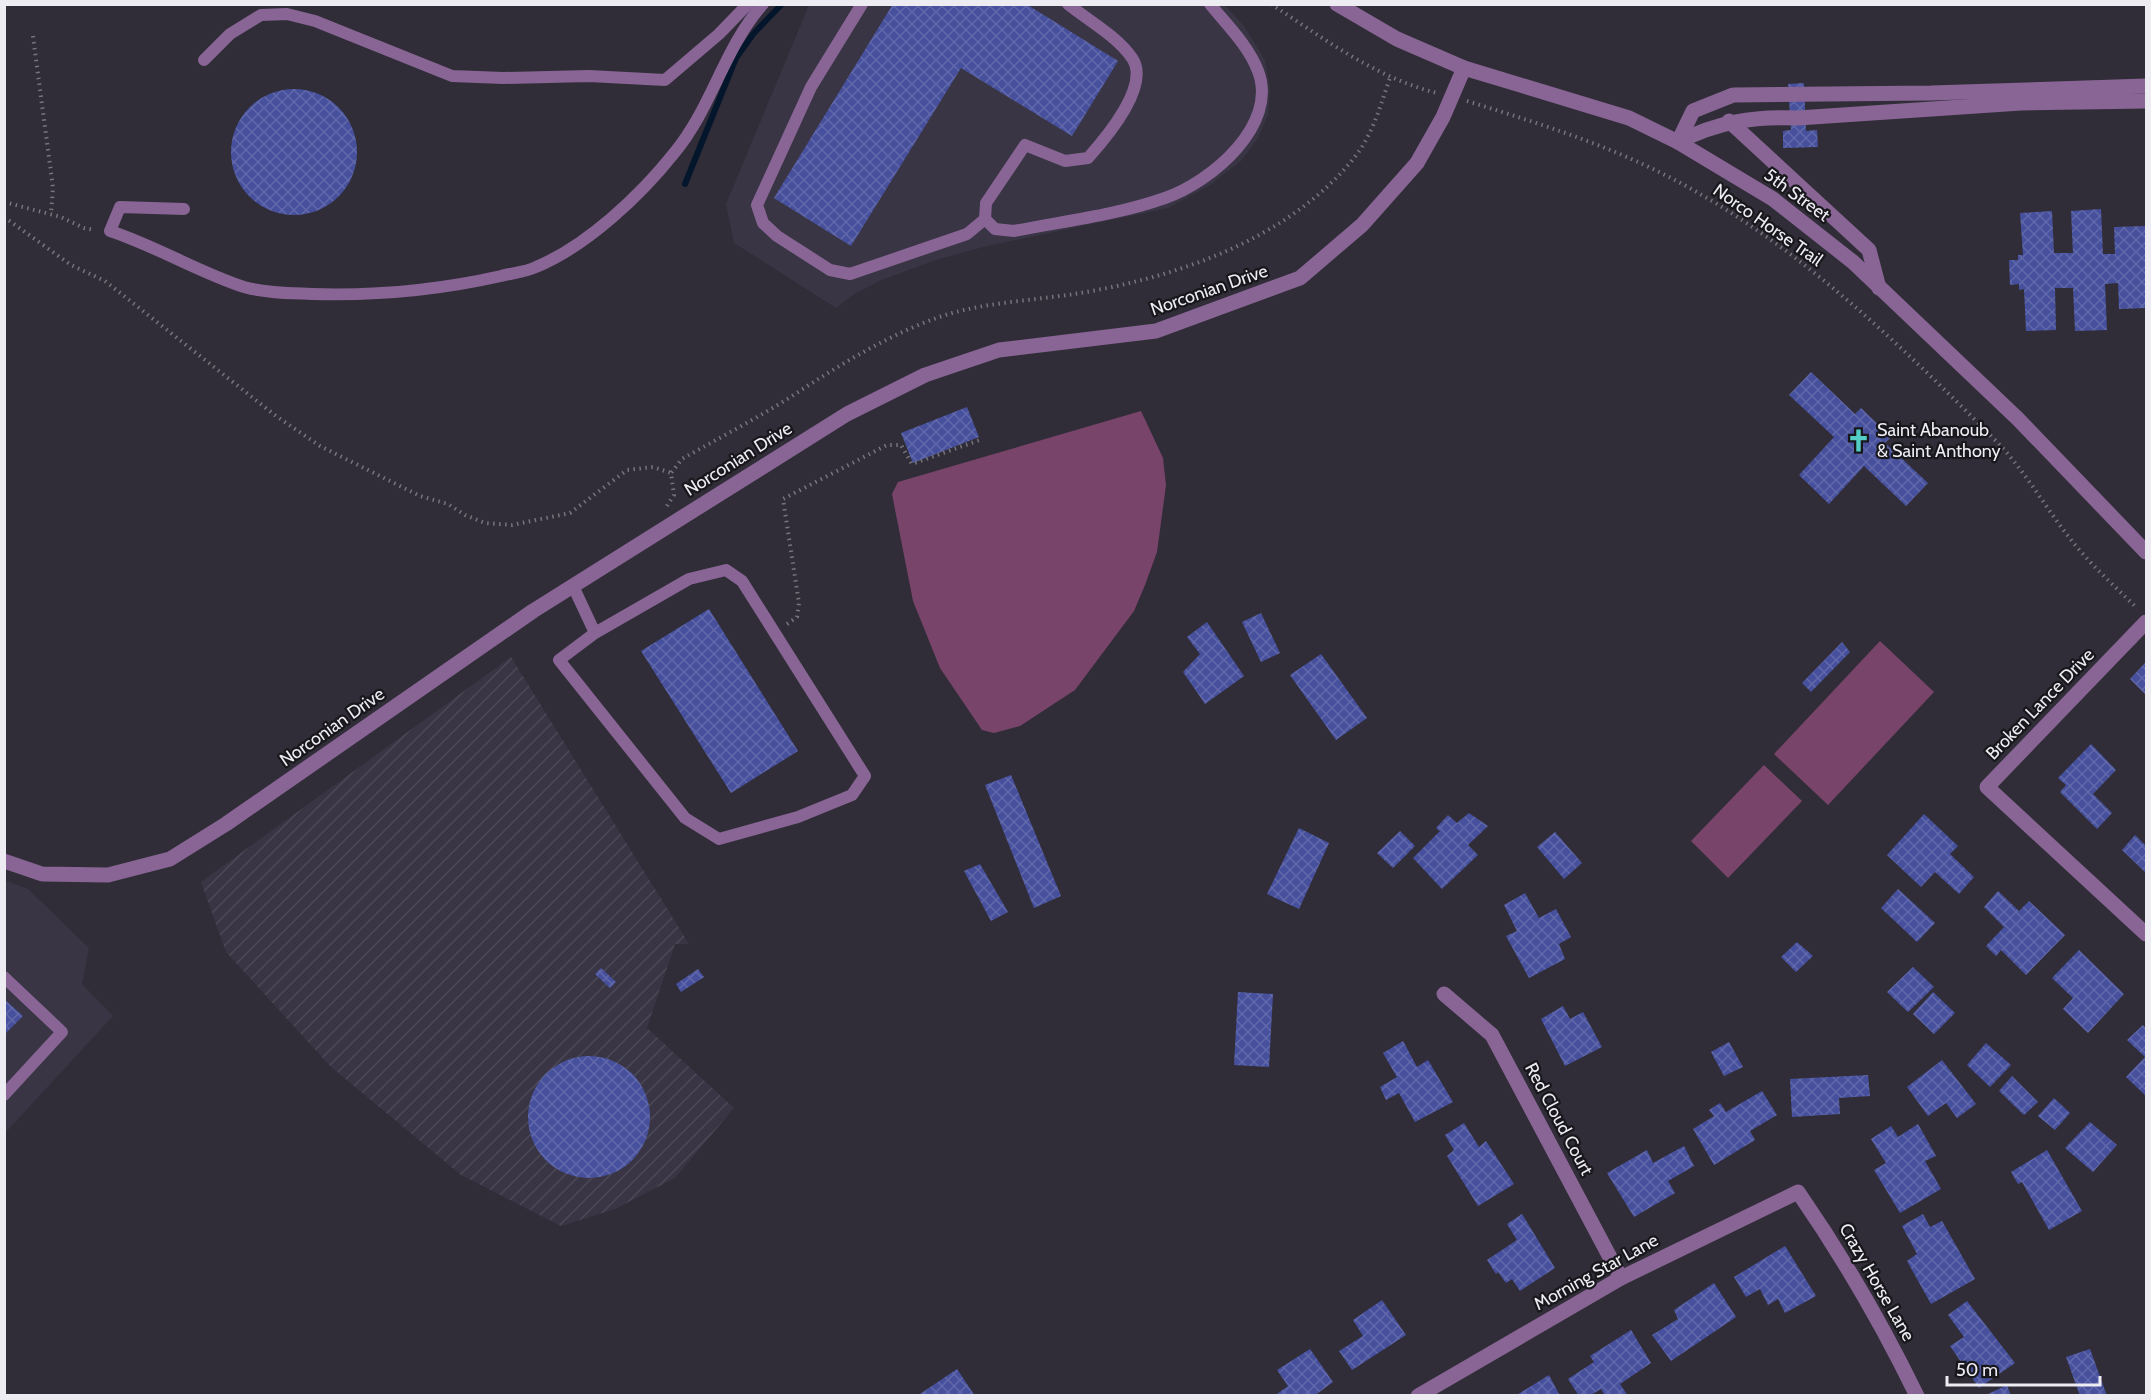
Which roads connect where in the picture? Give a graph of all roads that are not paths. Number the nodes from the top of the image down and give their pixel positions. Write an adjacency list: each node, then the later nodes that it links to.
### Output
1 (748, 4): 7 (lane)
2 (763, 4): 13 (lane)
3 (861, 4): 14 (lane)
4 (1068, 4): 14 (lane)
5 (1210, 4): 14 (lane)
6 (1337, 4): 8 (street, 5th Street)
7 (204, 60)
8 (1464, 68): 12 (street, 5th Street); 17 (street, Norconian Drive)
9 (2146, 86): 12 (street)
10 (2146, 101): 11 (street)
11 (1729, 121): 12 (street); 15 (street)
12 (1678, 142): 15 (street, 5th Street)
13 (184, 209)
14 (985, 219)
15 (1879, 288): 16 (street, 5th Street)
16 (2146, 552)
17 (573, 586): 19 (lane); 20 (street, Norconian Drive)
18 (2143, 616): 21 (street, Broken Lance Drive)
19 (595, 633): 19 (lane)
20 (4, 861)
21 (2146, 934)
22 (4, 977): 24 (lane)
23 (1444, 994): 26 (street, Red Cloud Court)
24 (4, 1095)
25 (1798, 1192): 26 (street, Morning Star Lane); 28 (street, Crazy Horse Lane)
26 (1621, 1278): 27 (street, Morning Star Lane)
27 (1418, 1395)
28 (1917, 1395)

